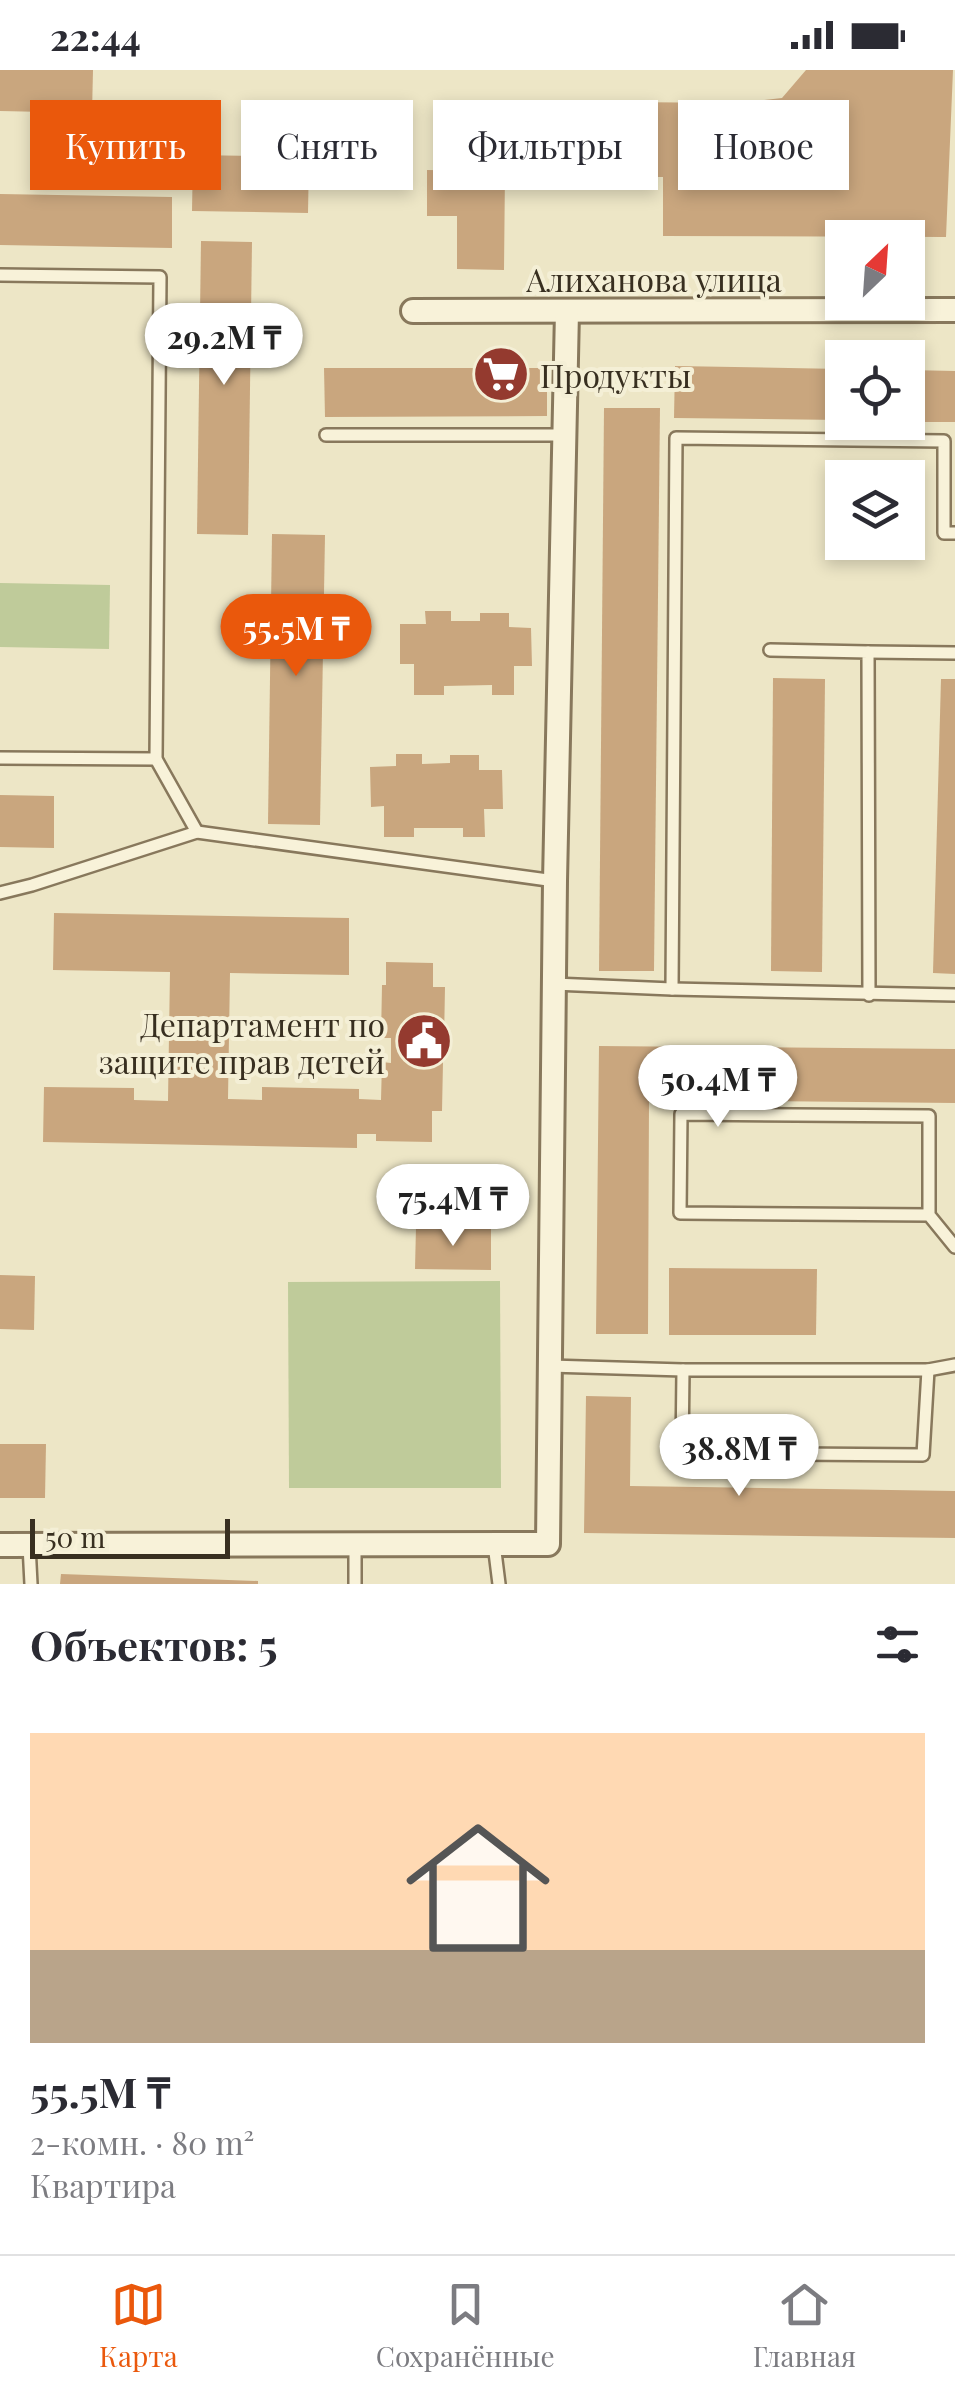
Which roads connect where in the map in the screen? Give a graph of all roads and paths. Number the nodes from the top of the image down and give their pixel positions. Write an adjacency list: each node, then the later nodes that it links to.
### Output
1 (0, 276): 12 (lane)
2 (955, 310): 4 (street, Алиханова улица)
3 (413, 311): 4 (street, Алиханова улица)
4 (568, 311): 6 (street)
5 (326, 436): 6 (lane)
6 (566, 436): 14 (street)
7 (955, 532): 17 (lane)
8 (770, 650): 9 (lane)
9 (868, 652): 10 (lane); 18 (lane)
10 (955, 653)
11 (0, 758): 12 (lane)
12 (156, 759): 13 (lane)
13 (198, 832): 14 (lane); 15 (lane)
14 (554, 882): 16 (street)
15 (0, 893)
16 (554, 984): 17 (lane); 23 (street)
17 (672, 990): 18 (lane)
18 (869, 995): 19 (lane)
19 (955, 995)
20 (929, 1215): 20 (lane); 21 (lane)
21 (955, 1247)
22 (955, 1365): 25 (lane)
23 (550, 1366): 24 (lane); 27 (street)
24 (683, 1370): 25 (lane); 25 (lane)
25 (928, 1370)
26 (354, 1544): 27 (street); 29 (street); 31 (lane)
27 (494, 1544): 32 (lane)
28 (0, 1545): 29 (street)
29 (29, 1545): 30 (lane)
30 (31, 1584)
31 (355, 1584)
32 (499, 1584)

